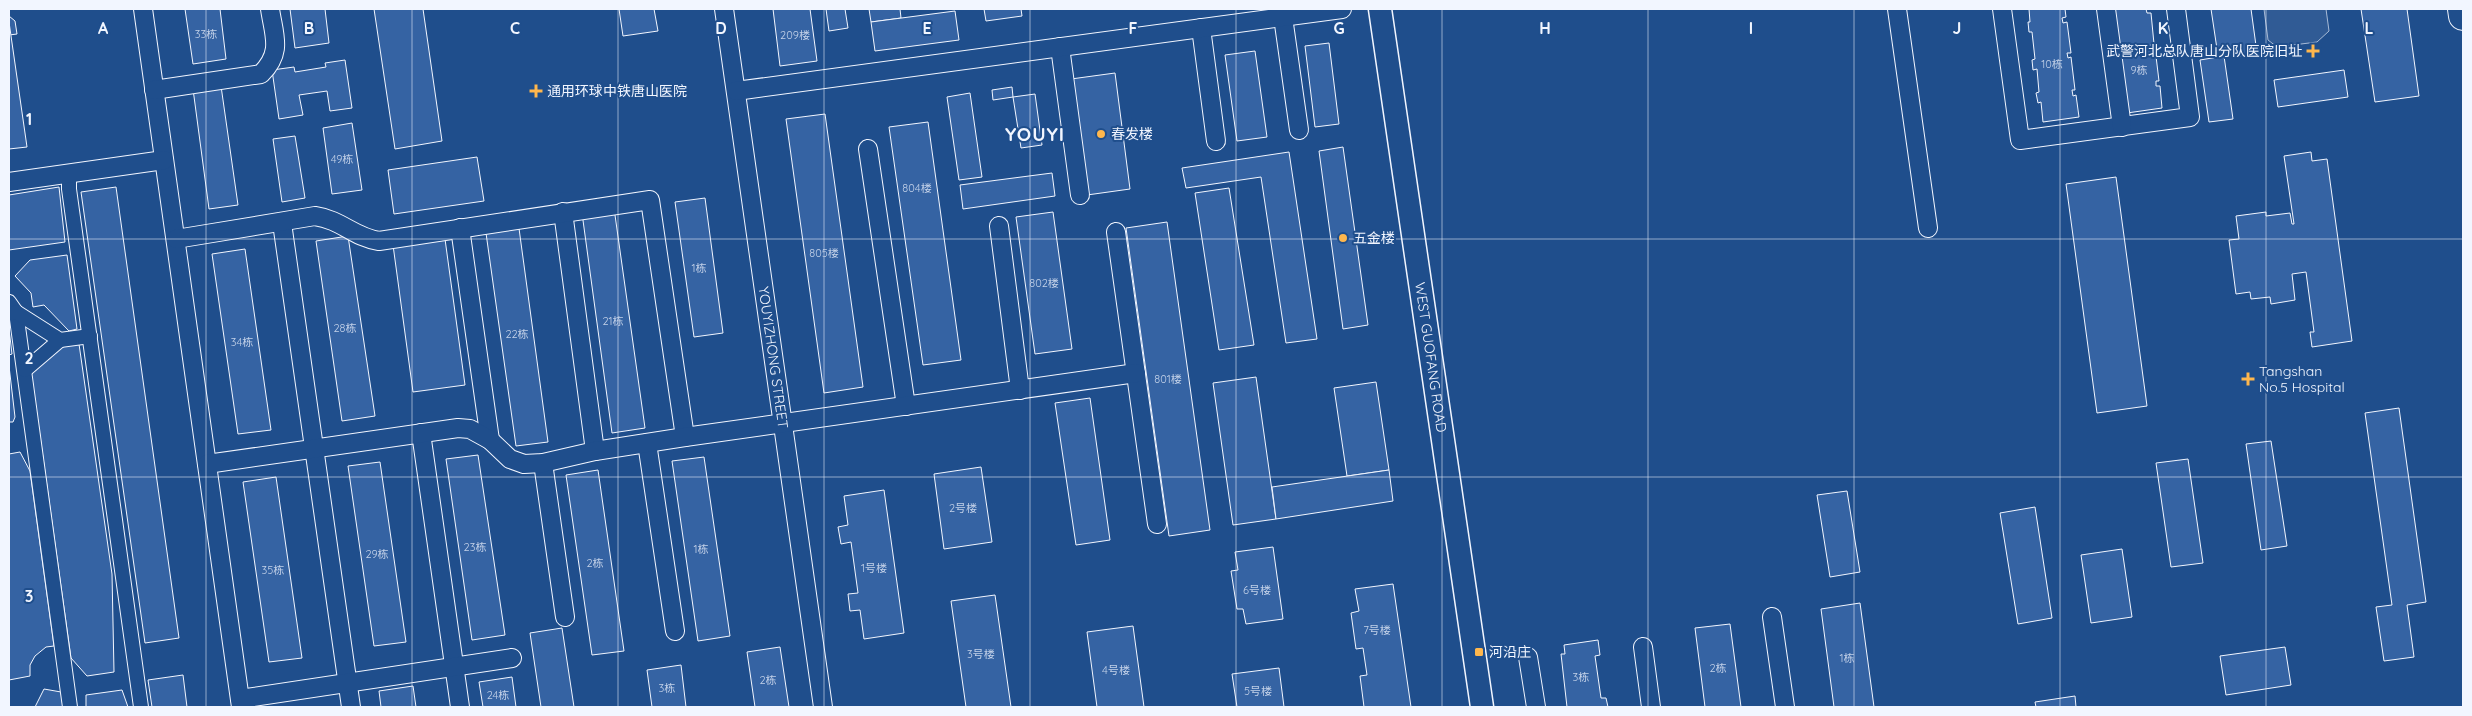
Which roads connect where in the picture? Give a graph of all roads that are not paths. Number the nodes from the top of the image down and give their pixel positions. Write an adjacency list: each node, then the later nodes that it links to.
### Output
1 (143, 9): 15 (street)
2 (270, 9): 15 (street)
3 (724, 9): 16 (street, YOUYIZHONG STREET)
4 (1342, 9): 12 (street)
5 (1380, 9): 63 (street, WEST GUOFANG ROAD)
6 (1897, 9): 29 (street)
7 (2002, 9): 17 (street)
8 (2106, 9): 17 (street)
9 (2176, 9): 17 (street)
10 (2462, 9): 11 (main road)
11 (2463, 16)
12 (1283, 17): 13 (street); 18 (street)
13 (1201, 28): 14 (street); 19 (street)
14 (1060, 47): 16 (street); 24 (street)
15 (154, 90): 21 (street)
16 (736, 91): 39 (street, YOUYIZHONG STREET)
17 (2122, 127)
18 (1299, 130)
19 (1216, 141)
20 (868, 149): 38 (street)
21 (164, 160): 22 (street); 31 (street)
22 (68, 174): 23 (street); 33 (street)
23 (9, 182)
24 (1080, 195)
25 (563, 212): 28 (street); 41 (street); 45 (street)
26 (282, 223): 28 (street); 31 (street); 44 (street)
27 (999, 226): 37 (street)
28 (460, 228): 42 (street)
29 (1928, 228)
30 (1116, 232): 36 (street)
31 (176, 239): 47 (street)
32 (12, 307): 34 (street); 35 (street)
33 (90, 336): 34 (street); 59 (street)
34 (60, 340): 35 (street)
35 (25, 370): 58 (street)
36 (1136, 373): 37 (street); 48 (street)
37 (1020, 390): 38 (street)
38 (906, 406): 39 (street)
39 (783, 424): 41 (street); 62 (street, YOUYIZHONG STREET)
40 (421, 433): 42 (street); 44 (street); 55 (street)
41 (685, 437): 43 (street)
42 (490, 440): 46 (street)
43 (647, 443): 45 (street); 51 (street)
44 (314, 449): 47 (street); 56 (street)
45 (595, 451): 46 (street)
46 (544, 463): 50 (street)
47 (207, 464): 57 (street)
48 (1157, 524)
49 (1772, 616): 66 (street)
50 (565, 617)
51 (675, 631)
52 (1643, 647): 65 (street)
53 (1528, 657): 64 (street)
54 (512, 658): 55 (street)
55 (454, 667): 56 (street); 61 (street)
56 (347, 682): 57 (street); 60 (street)
57 (240, 703)
58 (70, 707)
59 (141, 707)
60 (351, 707)
61 (460, 707)
62 (823, 707)
63 (1482, 707)
64 (1536, 707)
65 (1651, 707)
66 (1785, 707)

